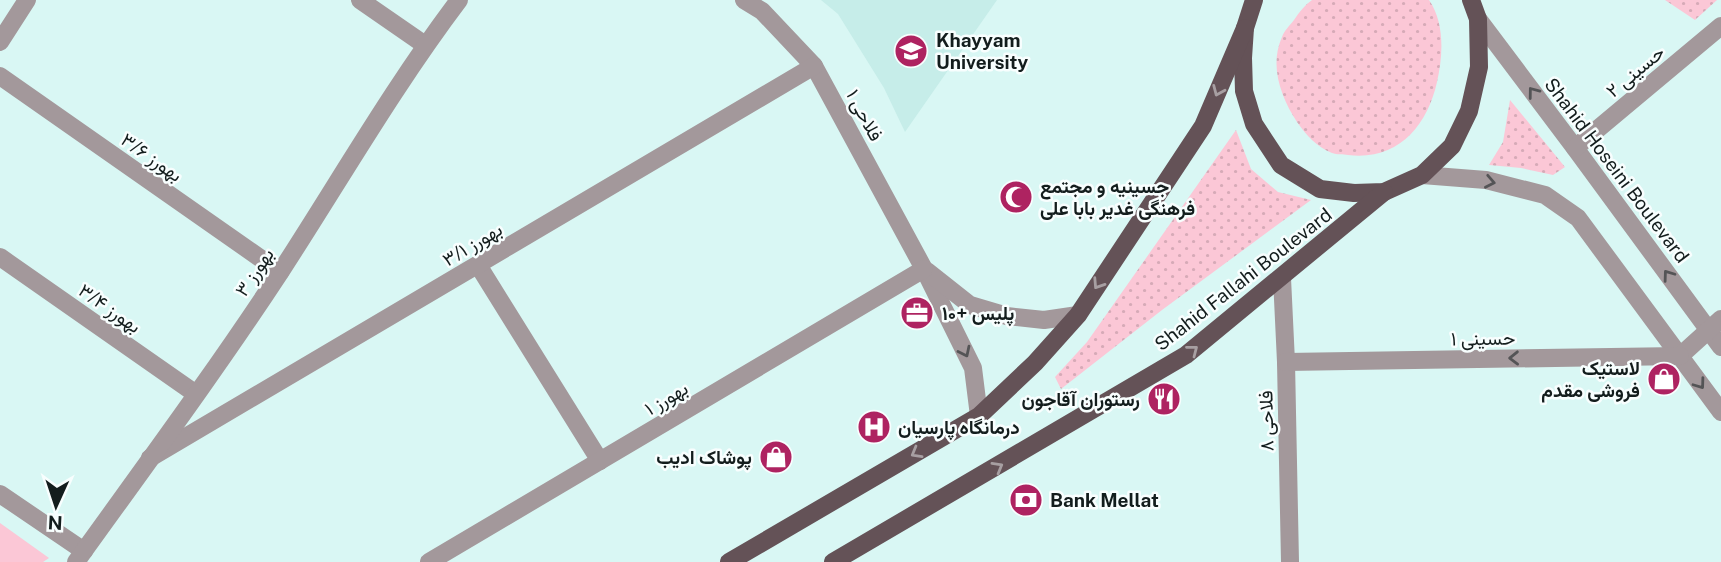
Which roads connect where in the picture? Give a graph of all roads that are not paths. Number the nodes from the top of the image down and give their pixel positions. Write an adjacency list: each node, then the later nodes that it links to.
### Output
1 (27, 0): 10 (street)
2 (360, 0): 11 (street)
3 (460, 0): 11 (street, بهورز ۳)
4 (744, 0): 12 (street, فلاحی ۱)
5 (1254, 0): 9 (main road)
6 (1471, 0): 7 (main road)
7 (1478, 19): 14 (street, Shahid Hoseini Boulevard, one-way to 7); 15 (main road)
8 (1721, 26): 14 (street, حسینی ۲)
9 (1245, 29): 16 (main road); 22 (main road, one-way to 22)
10 (0, 42)
11 (425, 45): 20 (street, بهورز ۳)
12 (814, 66): 18 (street, بهورز ۳/۱); 19 (street, فلاحی ۱)
13 (0, 76): 20 (street, بهورز ۳/۶)
14 (1575, 148): 23 (street, Shahid Hoseini Boulevard, one-way to 14)
15 (1422, 175): 16 (main road); 25 (street, one-way to 25)
16 (1384, 192): 21 (main road, Shahid Fallahi Boulevard)
17 (0, 257): 27 (street, بهورز ۳/۴)
18 (478, 265): 30 (street, بهورز ۳/۱); 31 (street)
19 (924, 269): 22 (street, فلاحی ۱); 29 (street, فلاحی ۱, one-way to 29); 31 (street, بهورز ۱)
20 (280, 272): 27 (street, بهورز ۳)
21 (1282, 278): 26 (street, فلاحی ۸); 36 (main road, Shahid Fallahi Boulevard, one-way to 21)
22 (1078, 315): 29 (main road)
23 (1715, 324): 24 (street, Shahid Hoseini Boulevard); 25 (street)
24 (1721, 347)
25 (1680, 356): 26 (street, حسینی ۱, one-way to 26); 28 (street, one-way to 28)
26 (1286, 362): 37 (street, فلاحی ۸)
27 (196, 394): 30 (street, بهورز ۳)
28 (1721, 412)
29 (979, 416): 35 (main road, one-way to 35)
30 (150, 458): 33 (street, بهورز ۳)
31 (600, 461): 34 (street, بهورز ۱)
32 (0, 494): 33 (street)
33 (80, 556)
34 (429, 562)
35 (730, 562)
36 (833, 562)
37 (1290, 562)

